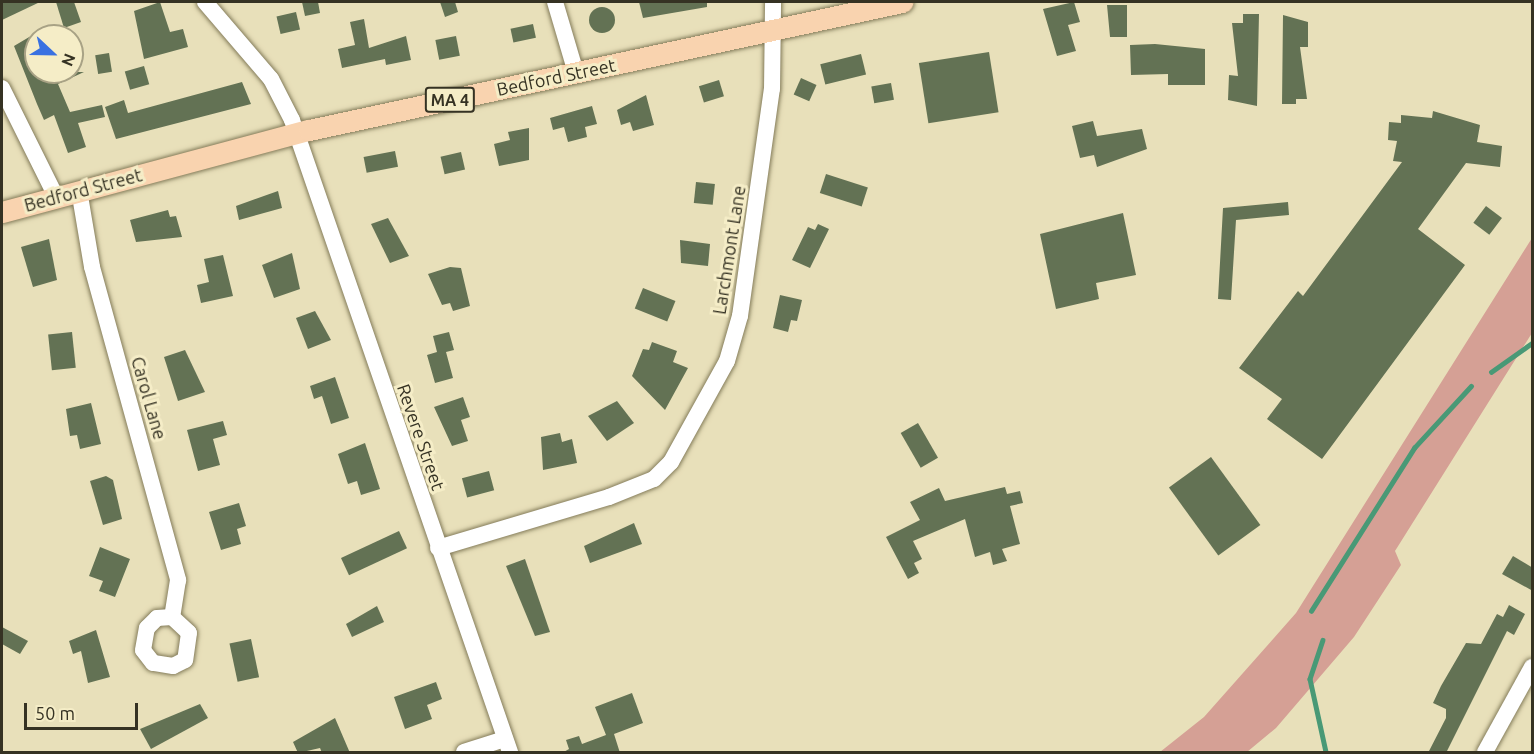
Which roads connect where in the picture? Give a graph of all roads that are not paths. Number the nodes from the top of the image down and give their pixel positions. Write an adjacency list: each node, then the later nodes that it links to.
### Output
1 (205, 2): 8 (street, Revere Street)
2 (555, 2): 6 (street)
3 (773, 2): 5 (street, Larchmont Lane)
4 (902, 2): 5 (main road, Bedford Street / MA 4)
5 (770, 31): 6 (main road, Bedford Street / MA 4); 12 (street, Larchmont Lane)
6 (576, 73): 8 (main road, Bedford Street / MA 4)
7 (2, 88): 10 (street)
8 (296, 133): 9 (main road, Bedford Street / MA 4); 12 (street, Revere Street)
9 (78, 190): 10 (main road, Bedford Street / MA 4); 13 (street, Carol Lane)
10 (56, 196): 11 (main road, Bedford Street / MA 4)
11 (2, 212)
12 (438, 548): 15 (street, Revere Street)
13 (172, 617)
14 (1533, 668): 17 (street)
15 (507, 746): 16 (street)
16 (464, 753)
17 (1485, 753)

